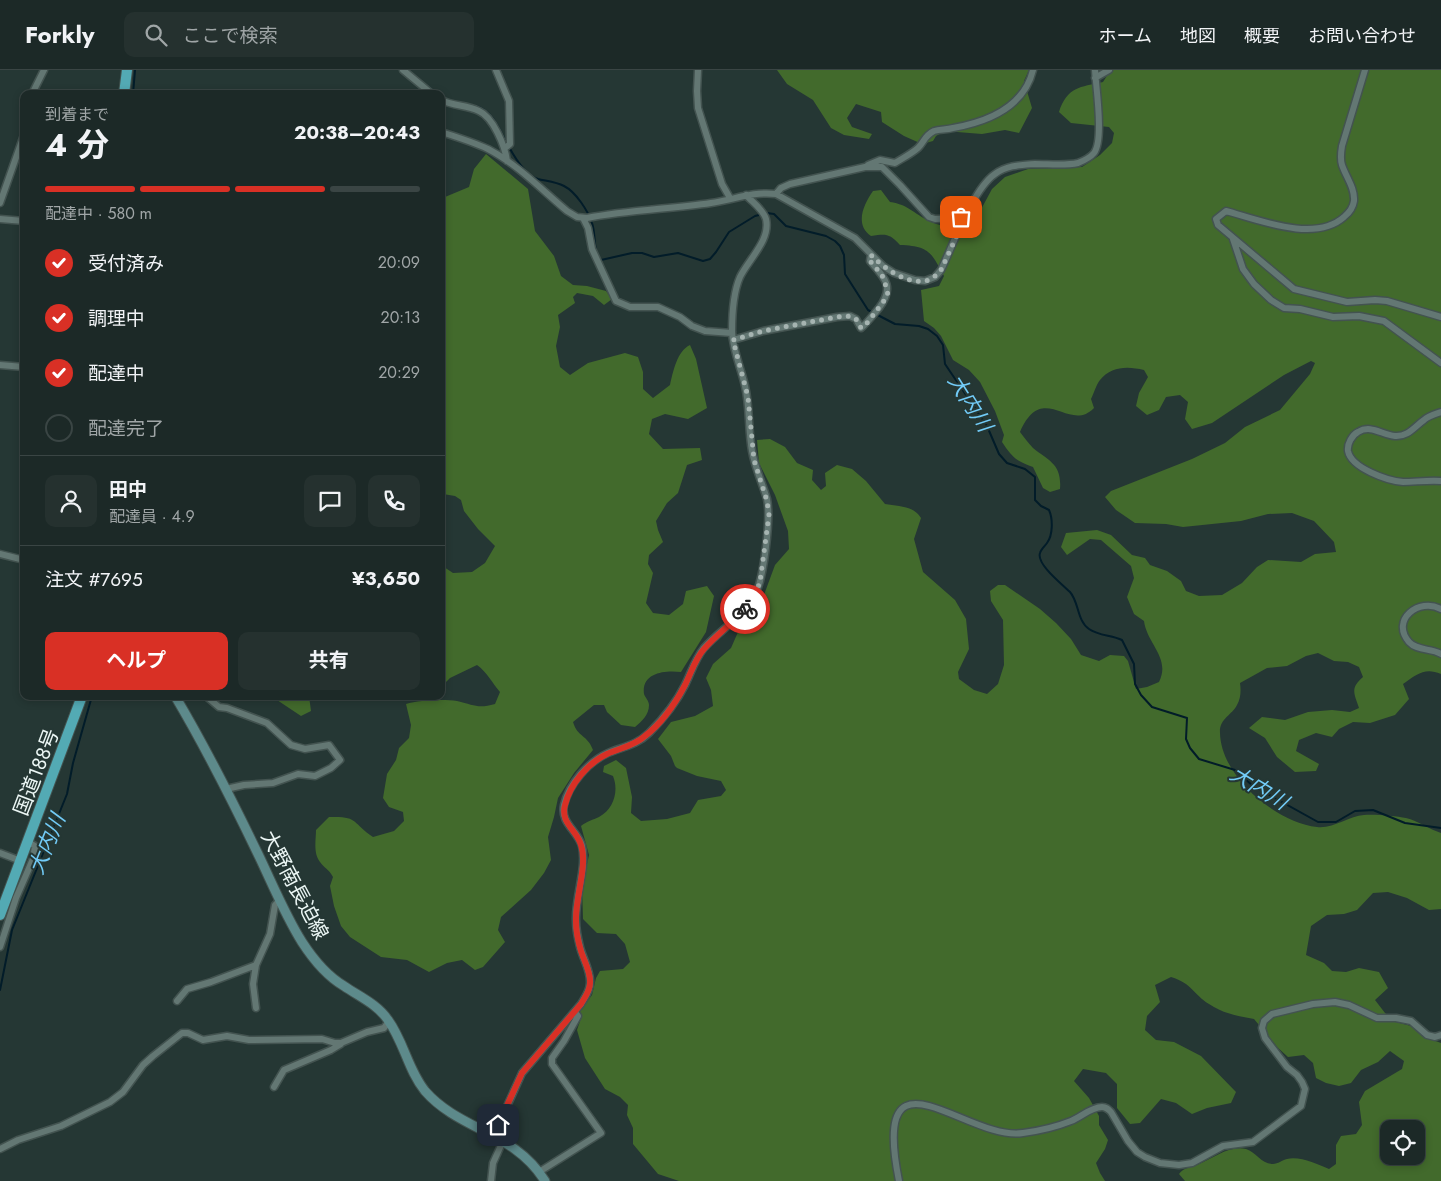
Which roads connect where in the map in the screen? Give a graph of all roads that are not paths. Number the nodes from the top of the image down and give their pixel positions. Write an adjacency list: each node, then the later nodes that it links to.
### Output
1 (44, 70): 11 (street)
2 (126, 70): 12 (highway)
3 (403, 70): 13 (street)
4 (496, 70): 17 (street)
5 (698, 70): 22 (street)
6 (1033, 70): 19 (street)
7 (1095, 70): 10 (street)
8 (1109, 70): 10 (street)
9 (1365, 70): 28 (street)
10 (1095, 78): 25 (street)
11 (34, 90)
12 (124, 90)
13 (427, 90)
14 (445, 101): 17 (street)
15 (445, 133): 18 (street)
16 (20, 146): 23 (street)
17 (507, 147): 18 (street)
18 (507, 161): 24 (street)
19 (865, 167): 21 (street); 25 (street)
20 (746, 194): 21 (street); 22 (street); 31 (street)
21 (776, 194): 29 (street)
22 (730, 198): 24 (street)
23 (0, 204)
24 (582, 218): 31 (street)
25 (965, 218): 29 (street)
26 (0, 219): 27 (street)
27 (20, 221)
28 (1231, 236): 30 (street); 32 (street)
29 (871, 255): 31 (street)
30 (1441, 317)
31 (733, 336): 54 (street)
32 (1441, 363)
33 (0, 365): 34 (street)
34 (20, 367)
35 (1441, 412): 36 (street)
36 (1441, 481)
37 (0, 554): 38 (street)
38 (20, 559)
39 (1441, 609): 40 (street)
40 (1441, 654)
41 (81, 700): 45 (highway, 国道188号)
42 (177, 700): 44 (main road, 大野南長迫線)
43 (211, 700): 44 (street)
44 (226, 789): 48 (main road, 大野南長迫線)
45 (28, 842): 47 (highway, 国道188号); 50 (street)
46 (0, 853): 47 (street)
47 (20, 861): 49 (highway, 国道188号)
48 (280, 900): 51 (street); 55 (main road, 大野南長迫線)
49 (0, 915)
50 (0, 947)
51 (256, 965): 52 (street); 53 (street)
52 (177, 1001)
53 (256, 1008)
54 (575, 1012): 59 (street); 62 (street)
55 (389, 1021): 57 (street); 59 (main road, 大野南長迫線)
56 (1441, 1035): 65 (street)
57 (341, 1043): 58 (street); 61 (street)
58 (274, 1087)
59 (494, 1135): 60 (main road, 大野南長迫線)
60 (503, 1141): 62 (main road, 大野南長迫線); 63 (street)
61 (0, 1148)
62 (539, 1172): 64 (main road, 大野南長迫線)
63 (491, 1181)
64 (545, 1181)
65 (899, 1181)

